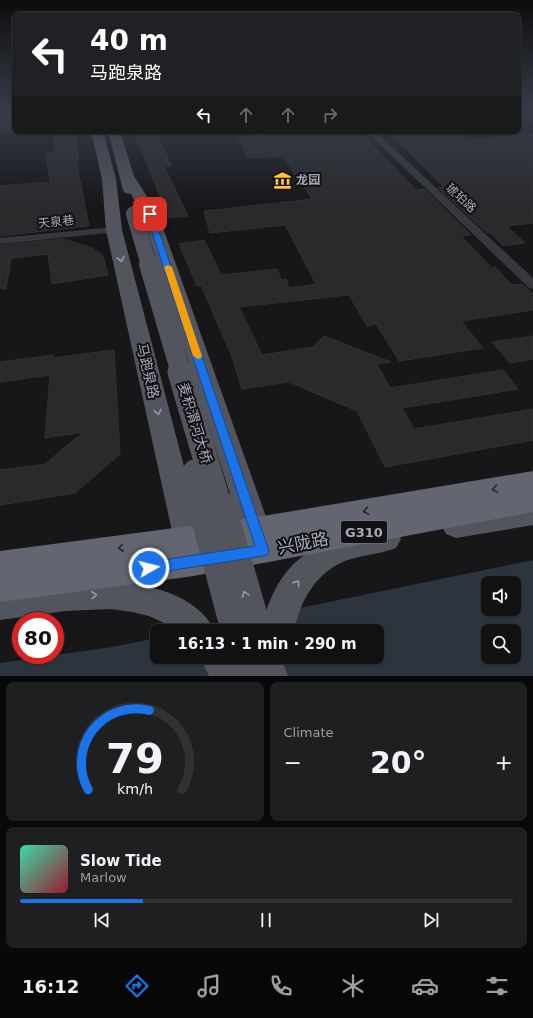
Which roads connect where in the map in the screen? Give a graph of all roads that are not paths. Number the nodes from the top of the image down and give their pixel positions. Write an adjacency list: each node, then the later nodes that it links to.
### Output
1 (102, 142): 4 (main road, 马跑泉路)
2 (115, 142): 4 (main road, 马跑泉路)
3 (381, 142): 7 (street, 琥珀路)
4 (118, 178): 5 (main road, 马跑泉路); 11 (main road, 马跑泉路)
5 (124, 219): 6 (street, 天泉巷); 12 (main road, 马跑泉路, one-way to 12); 17 (main road, 麦积渭河大桥, bridge); 18 (main road, 麦积渭河大桥, one-way to 5, bridge)
6 (0, 241)
7 (533, 285)
8 (533, 482): 11 (highway, 兴陇路, one-way to 11)
9 (533, 500): 11 (highway, 兴陇路 / G310)
10 (533, 513): 19 (main road, one-way to 10)
11 (260, 540): 12 (highway, 兴陇路)
12 (191, 551): 13 (highway, 兴陇路, one-way to 13); 14 (highway, 兴陇路)
13 (0, 565)
14 (0, 588)
15 (0, 605): 16 (main road, one-way to 16)
16 (188, 624)
17 (235, 624)
18 (254, 624)
19 (279, 624)
20 (221, 664): 24 (main road)
21 (246, 664): 25 (main road)
22 (266, 664): 26 (main road)
23 (277, 664): 27 (main road)
24 (229, 676)
25 (249, 676)
26 (270, 676)
27 (278, 676)

